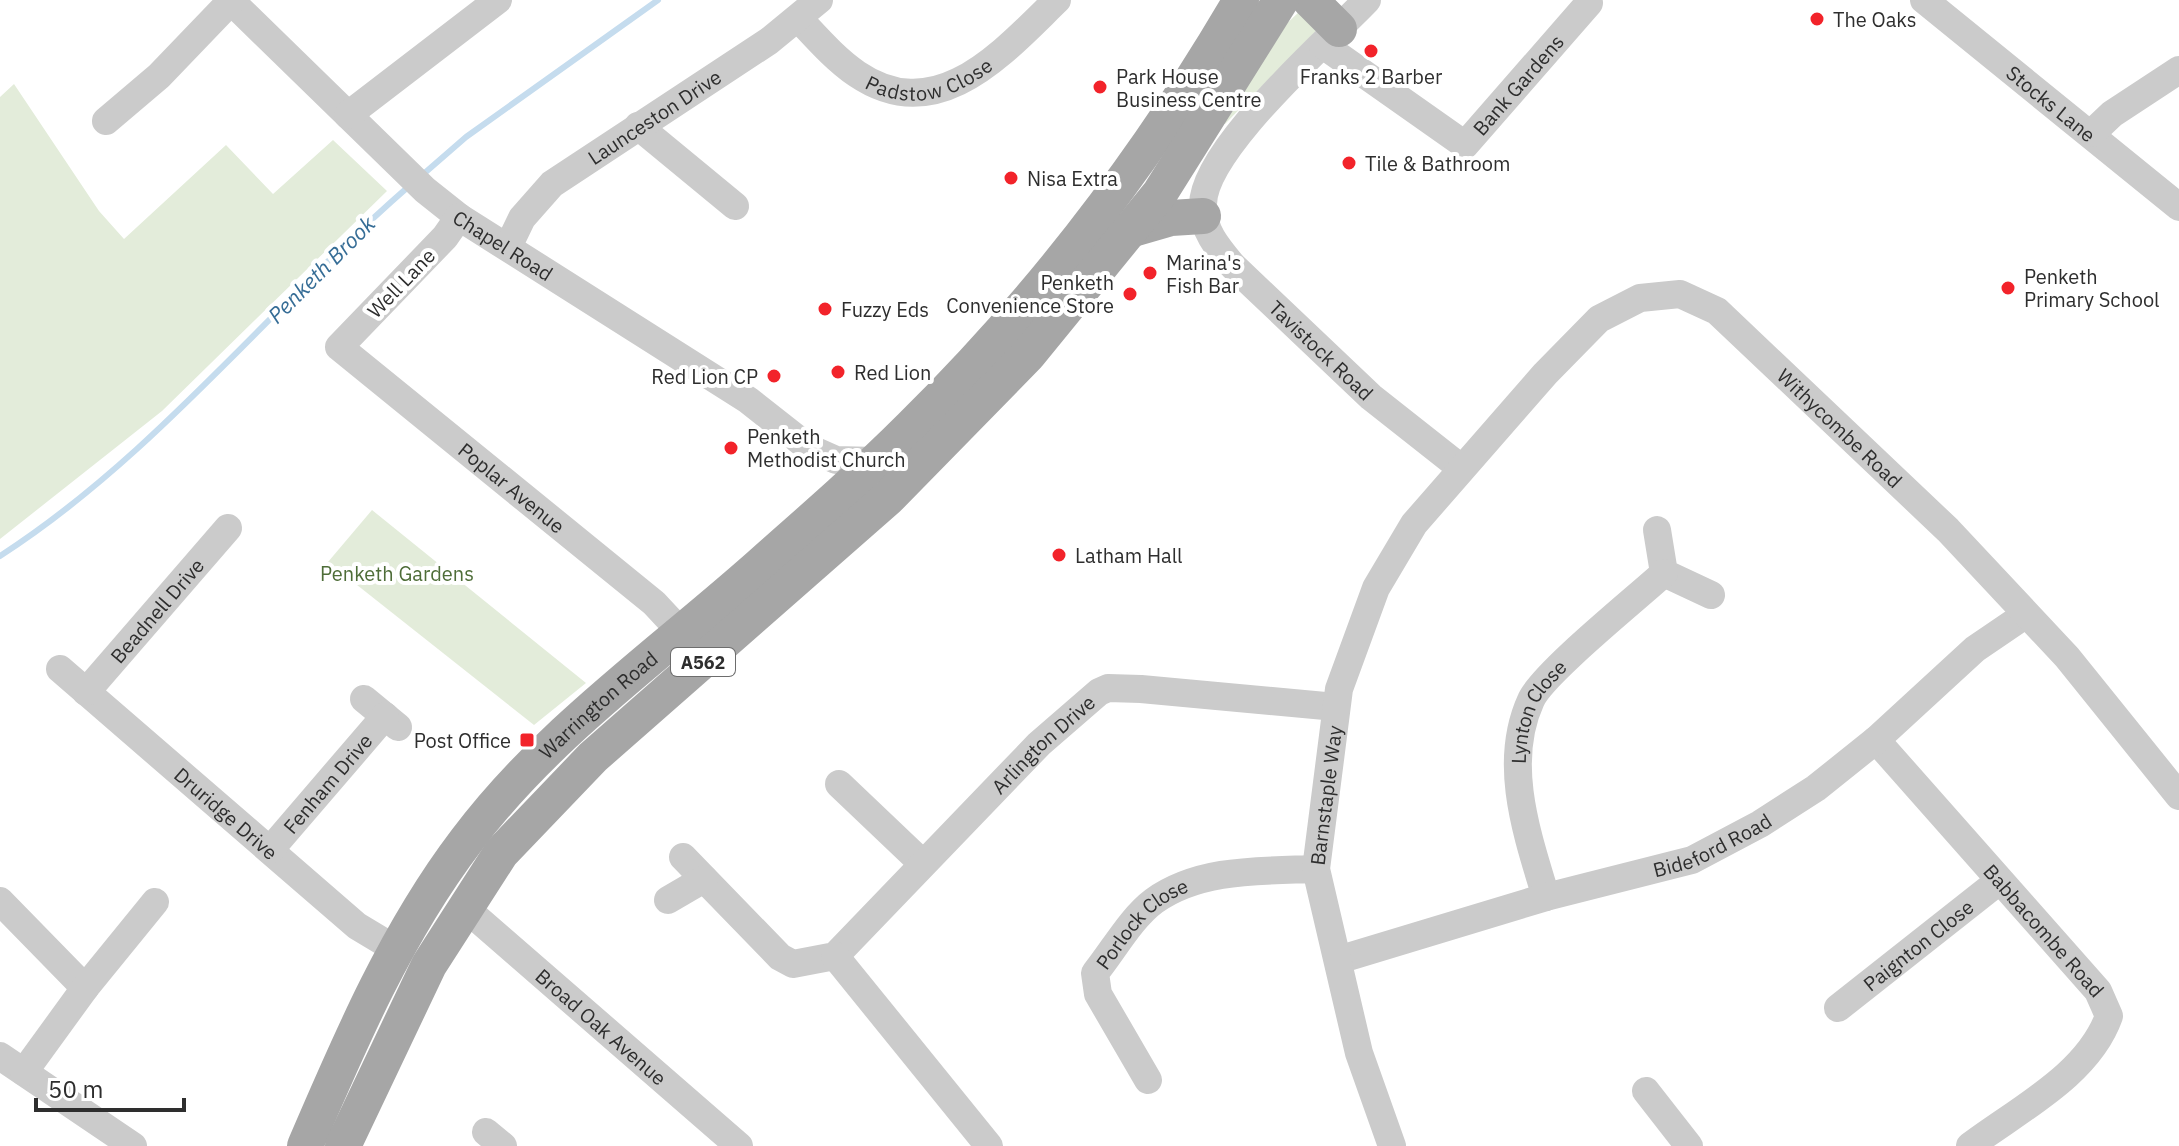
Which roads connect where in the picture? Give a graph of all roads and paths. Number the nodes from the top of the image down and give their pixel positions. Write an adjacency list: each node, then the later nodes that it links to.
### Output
1 (230, 0): 13 (street, Chapel Road); 14 (street)
2 (498, 0): 13 (street)
3 (1057, 0): 10 (street, Padstow Close)
4 (1241, 0): 25 (main road, Warrington Road / A562)
5 (1281, 0): 21 (main road, A562)
6 (1310, 0): 11 (main road)
7 (1367, 0): 11 (street)
8 (1924, 0): 16 (street, Stocks Lane)
9 (1589, 3): 11 (street, Bank Gardens)
10 (809, 9): 15 (street, Launceston Drive)
11 (1331, 37): 19 (street)
12 (2179, 70): 16 (street)
13 (348, 115): 20 (street, Chapel Road)
14 (106, 121)
15 (638, 126): 17 (street); 22 (street, Launceston Drive)
16 (2092, 133): 18 (street, Stocks Lane)
17 (735, 206)
18 (2179, 207)
19 (1203, 216): 21 (main road); 26 (street, Tavistock Road)
20 (459, 217): 22 (street, Chapel Road); 23 (street, Well Lane)
21 (1133, 229): 28 (main road, Warrington Road / A562)
22 (508, 247): 24 (street, Chapel Road)
23 (339, 347): 34 (street, Poplar Avenue)
24 (809, 448): 25 (street, Chapel Road); 27 (street, Chapel Road)
25 (876, 461): 27 (main road, Warrington Road / A562)
26 (1461, 468): 33 (street, Withycombe Road); 37 (street, Barnstaple Way)
27 (836, 497): 28 (street); 34 (main road, Warrington Road / A562)
28 (888, 498): 52 (main road, Warrington Road / A562)
29 (228, 528): 36 (street, Beadnell Drive)
30 (1657, 530): 31 (street)
31 (1664, 573): 32 (street); 48 (street, Lynton Close)
32 (1711, 595)
33 (2025, 615): 39 (street, Bideford Road); 41 (street, Withycombe Road)
34 (682, 633): 53 (main road, Warrington Road / A562)
35 (60, 669): 36 (street, Druridge Drive)
36 (86, 692): 42 (street, Druridge Drive)
37 (1336, 707): 44 (street, Arlington Drive); 45 (street, Barnstaple Way)
38 (382, 714): 42 (street, Fenham Drive)
39 (1876, 740): 47 (street, Babbacombe Road); 48 (street, Bideford Road)
40 (839, 784): 44 (street)
41 (2179, 796)
42 (270, 850): 53 (street, Druridge Drive)
43 (683, 857): 46 (street)
44 (921, 862): 54 (street, Arlington Drive)
45 (1316, 869): 55 (street, Barnstaple Way); 60 (street, Porlock Close)
46 (704, 879): 49 (street); 54 (street)
47 (1999, 881): 57 (street, Paignton Close); 69 (street, Babbacombe Road)
48 (1546, 897): 55 (street, Bideford Road)
49 (668, 900)
50 (0, 901): 56 (street)
51 (155, 902): 56 (street)
52 (464, 907): 64 (main road, Warrington Road / A562); 65 (street, Broad Oak Avenue)
53 (397, 950): 63 (main road, Warrington Road / A562)
54 (835, 956): 66 (street)
55 (1338, 960): 67 (street, Barnstaple Way)
56 (85, 988): 59 (street)
57 (1838, 1008)
58 (0, 1056): 59 (street)
59 (24, 1072): 62 (street)
60 (1148, 1080)
61 (1646, 1091): 68 (street)
62 (133, 1146)
63 (305, 1146)
64 (343, 1146)
65 (739, 1146)
66 (989, 1146)
67 (1392, 1146)
68 (1689, 1146)
69 (1970, 1146)

